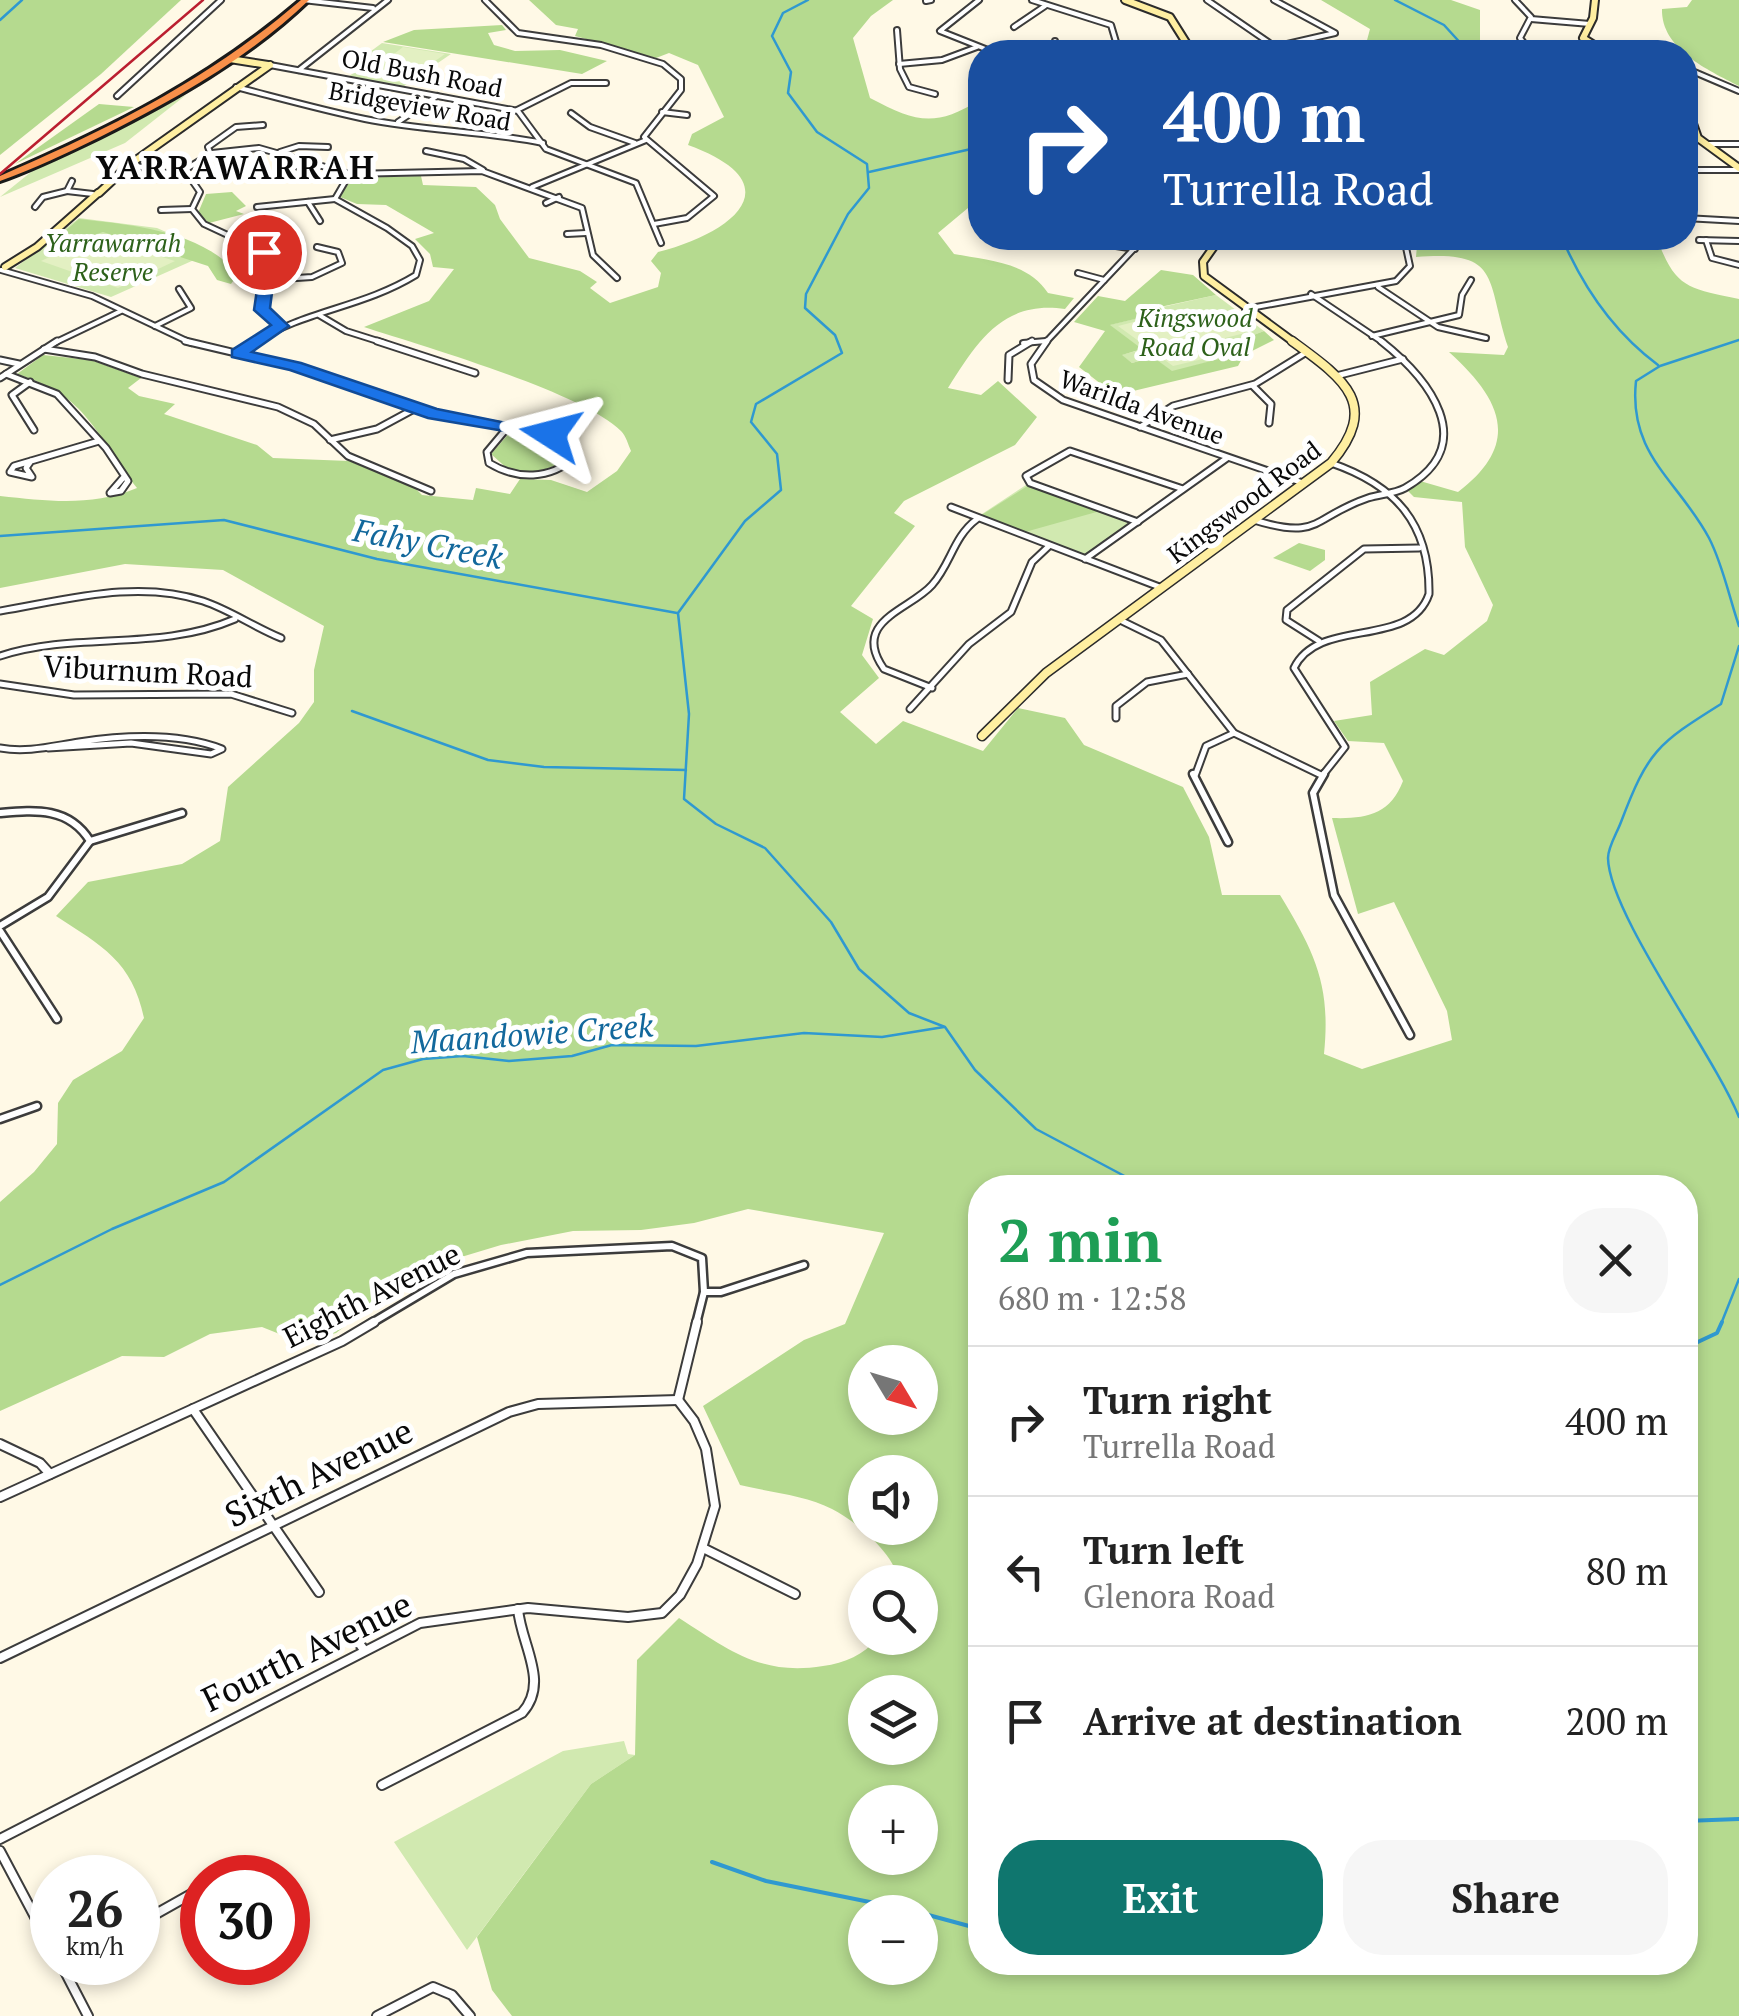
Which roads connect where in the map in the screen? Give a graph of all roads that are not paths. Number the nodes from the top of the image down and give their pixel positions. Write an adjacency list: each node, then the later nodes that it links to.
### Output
1 (221, 0): 38 (street)
2 (294, 0): 29 (highway)
3 (304, 0): 16 (street); 29 (highway)
4 (388, 0): 16 (street)
5 (485, 0): 41 (street)
6 (980, 0): 27 (street)
7 (1032, 0): 15 (street)
8 (1125, 0): 14 (street)
9 (1143, 0): 14 (street)
10 (1207, 0): 23 (street)
11 (1274, 0): 24 (street)
12 (1515, 0): 17 (street)
13 (1594, 0): 18 (street)
14 (1134, 3): 22 (street)
15 (1046, 5): 19 (street); 21 (street)
16 (373, 8): 32 (street)
17 (1531, 19): 18 (street); 25 (street)
18 (1590, 24): 26 (street)
19 (1014, 27)
20 (897, 30): 30 (street)
21 (1115, 40)
22 (1185, 40)
23 (1263, 40)
24 (1304, 40)
25 (1522, 40)
26 (1584, 40)
27 (968, 42)
28 (968, 50): 30 (street)
29 (230, 54): 31 (street, Old Bush Road); 65 (highway); 65 (highway)
30 (899, 64): 37 (street)
31 (270, 65): 32 (street, Old Bush Road); 35 (street)
32 (298, 70): 39 (street, Old Bush Road)
33 (1698, 74): 36 (street)
34 (606, 83): 40 (street)
35 (234, 86): 44 (street, Bridgeview Road); 58 (street)
36 (1739, 91)
37 (934, 94)
38 (117, 96)
39 (437, 96): 40 (street, Old Bush Road); 44 (street)
40 (516, 110): 48 (street, Old Bush Road)
41 (661, 112): 43 (street); 47 (street)
42 (571, 113): 49 (street)
43 (687, 116)
44 (397, 122): 48 (street, Bridgeview Road)
45 (263, 125): 55 (street)
46 (1698, 138): 50 (street)
47 (646, 140): 49 (street); 81 (street)
48 (542, 143): 57 (street, Old Bush Road)
49 (636, 143): 57 (street)
50 (1706, 144): 51 (street); 59 (street)
51 (1739, 144)
52 (328, 147): 54 (street)
53 (426, 151): 61 (street)
54 (279, 152): 55 (street); 56 (street)
55 (212, 153): 62 (street)
56 (305, 163): 63 (street); 64 (street)
57 (587, 164): 67 (street); 81 (street, Old Bush Road)
58 (134, 166): 62 (street); 69 (street)
59 (1739, 169): 60 (street)
60 (1698, 170)
61 (482, 171): 63 (street); 67 (street)
62 (180, 173): 76 (street)
63 (350, 174): 71 (street)
64 (276, 175)
65 (1, 176)
66 (72, 181): 68 (street)
67 (532, 187): 70 (street)
68 (67, 191): 69 (street); 74 (street)
69 (96, 194): 91 (street)
70 (560, 197): 73 (street); 82 (street)
71 (335, 199): 72 (street); 102 (street)
72 (308, 202): 75 (street); 79 (street)
73 (546, 203)
74 (35, 206)
75 (257, 208)
76 (192, 209): 77 (street); 94 (street)
77 (161, 210)
78 (1698, 219): 80 (street)
79 (320, 221)
80 (1739, 222)
81 (654, 224): 85 (street, Old Bush Road)
82 (586, 233): 83 (street); 93 (street)
83 (567, 234)
84 (1739, 241): 90 (street)
85 (661, 243)
86 (317, 247): 94 (street)
87 (1134, 250): 96 (street, Warilda Avenue)
88 (1212, 250): 100 (street, Kingswood Road)
89 (1406, 250): 97 (street)
90 (1739, 265)
91 (2, 268): 101 (street)
92 (1078, 272): 96 (street)
93 (618, 278)
94 (266, 280): 105 (street)
95 (1471, 280): 103 (street)
96 (1105, 281): 108 (street, Warilda Avenue)
97 (1377, 286): 99 (street); 103 (street)
98 (179, 289): 104 (street)
99 (1311, 294): 100 (street); 106 (street)
100 (1245, 309): 110 (street, Kingswood Road)
101 (122, 310): 104 (street); 109 (street)
102 (318, 314): 105 (street); 115 (street)
103 (1429, 322): 106 (street); 107 (street)
104 (154, 326): 111 (street)
105 (281, 326): 111 (street)
106 (1370, 336): 112 (street)
107 (1486, 338)
108 (1046, 341): 118 (street); 124 (street, Warilda Avenue)
109 (44, 349): 114 (street); 126 (street)
110 (1305, 353): 117 (street, Kingswood Road); 120 (street)
111 (238, 354): 121 (street)
112 (1403, 359): 117 (street); 135 (street)
113 (0, 360): 114 (street)
114 (21, 365): 116 (street)
115 (475, 374)
116 (3, 376): 119 (street)
117 (1336, 376): 130 (street, Kingswood Road)
118 (1008, 380)
119 (31, 381): 125 (street); 127 (street)
120 (1252, 386): 122 (street); 124 (street)
121 (415, 408): 123 (street); 126 (street)
122 (1269, 422)
123 (508, 427): 123 (street)
124 (1140, 427): 128 (street, Warilda Avenue)
125 (34, 430)
126 (330, 440): 134 (street)
127 (99, 442): 129 (street); 131 (street)
128 (1228, 458): 132 (street, Warilda Avenue); 133 (street)
129 (31, 462): 129 (street)
130 (1331, 462): 132 (street, Kingswood Road); 135 (street)
131 (124, 478)
132 (1304, 483): 138 (street, Kingswood Road)
133 (1183, 489): 139 (street); 139 (street)
134 (431, 491)
135 (1392, 492): 138 (street); 141 (street)
136 (951, 507): 137 (street)
137 (978, 519): 140 (street); 152 (street)
138 (1254, 520): 143 (street, Kingswood Road)
139 (1138, 522): 142 (street)
140 (1049, 546): 142 (street); 152 (street)
141 (1419, 548): 148 (street); 148 (street)
142 (1085, 559): 143 (street)
143 (1162, 588): 146 (street, Kingswood Road)
144 (0, 611): 145 (street)
145 (236, 618): 147 (street); 149 (street)
146 (1120, 620): 150 (street); 157 (street, Kingswood Road)
147 (281, 638)
148 (1320, 642): 160 (street)
149 (0, 656)
150 (1188, 674): 155 (street); 156 (street)
151 (0, 684): 154 (street, Viburnum Road)
152 (932, 688): 153 (street)
153 (910, 709)
154 (292, 713)
155 (1116, 718)
156 (1234, 732): 160 (street); 164 (street)
157 (982, 736)
158 (0, 748): 159 (street)
159 (48, 748): 159 (street)
160 (1321, 775): 167 (street)
161 (182, 812): 163 (street)
162 (0, 813): 163 (street)
163 (90, 841): 165 (street)
164 (1228, 842)
165 (0, 928): 166 (street)
166 (58, 1020)
167 (1410, 1036)
168 (37, 1106): 169 (street)
169 (0, 1119)
170 (804, 1265): 171 (street)
171 (704, 1292): 172 (street); 173 (street, Eighth Avenue)
172 (678, 1400): 177 (street, Sixth Avenue); 178 (street)
173 (193, 1409): 175 (street, Eighth Avenue); 177 (street)
174 (0, 1444): 175 (street)
175 (50, 1474): 176 (street, Eighth Avenue)
176 (0, 1497)
177 (274, 1526): 179 (street); 184 (street, Sixth Avenue)
178 (703, 1548): 180 (street); 181 (street, Fourth Avenue)
179 (319, 1592)
180 (795, 1594)
181 (518, 1609): 183 (street, Fourth Avenue); 185 (street)
182 (352, 1633): 183 (street)
183 (364, 1650): 186 (street, Fourth Avenue)
184 (0, 1658)
185 (382, 1784)
186 (0, 1838)
187 (0, 1851): 188 (street)
188 (30, 1908)
189 (73, 1985): 190 (street)
190 (88, 2016)
191 (377, 2016): 192 (street)
192 (470, 2016)

